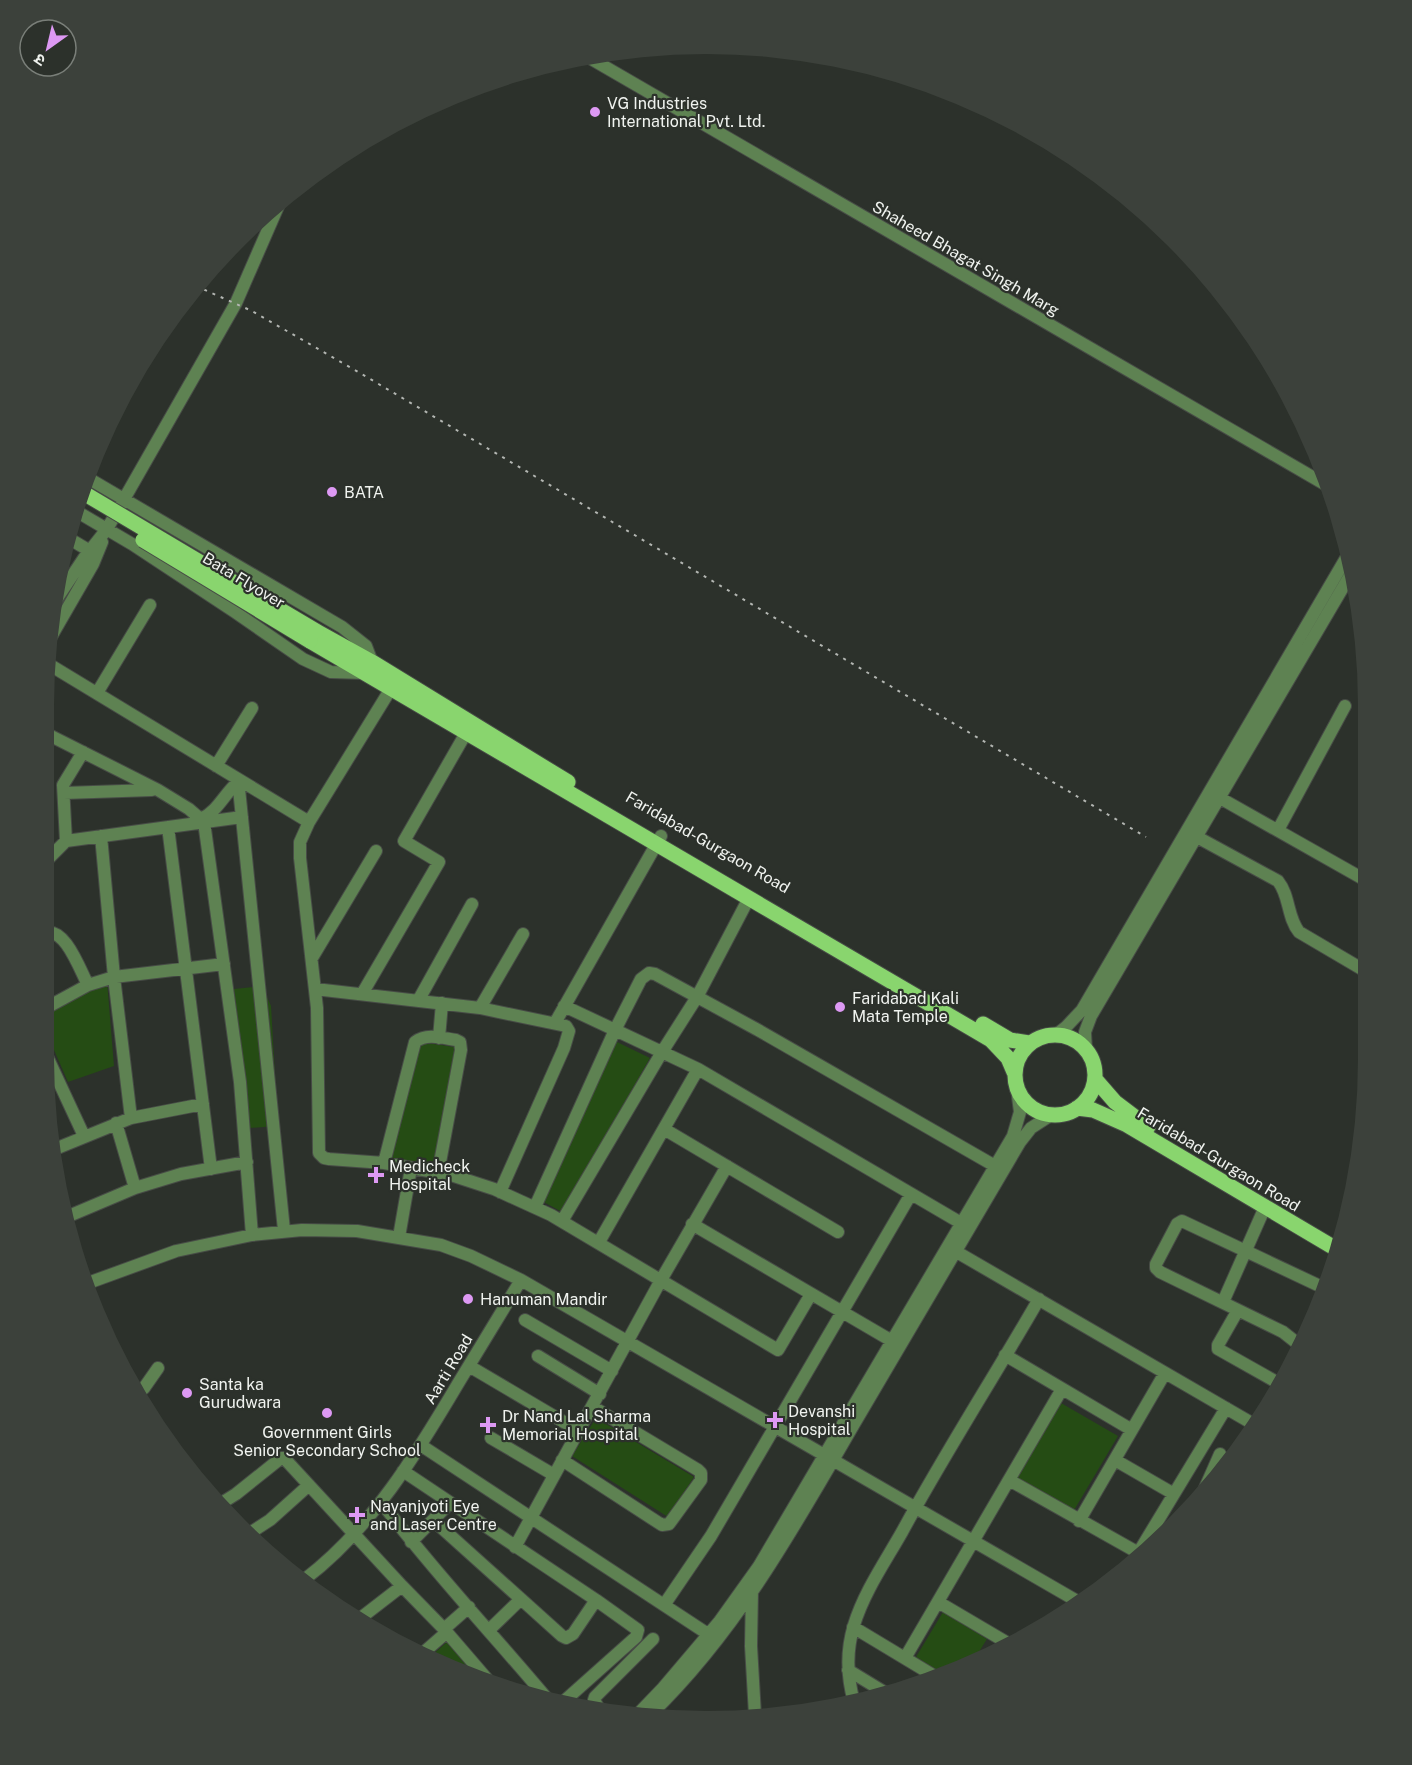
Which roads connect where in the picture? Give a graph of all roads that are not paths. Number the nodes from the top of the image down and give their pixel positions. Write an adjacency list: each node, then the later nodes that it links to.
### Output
1 (599, 64): 3 (street, Shaheed Bhagat Singh Marg)
2 (272, 219): 6 (street)
3 (1317, 480)
4 (94, 482): 6 (street)
5 (89, 496): 17 (main road, Bata Flyover, bridge)
6 (124, 499): 9 (street); 19 (street)
7 (86, 505): 17 (main road, Bata Flyover, bridge)
8 (83, 515): 9 (street)
9 (106, 529): 11 (street); 16 (street); 19 (street)
10 (75, 542): 11 (street)
11 (90, 551): 14 (street)
12 (1342, 565): 64 (street)
13 (1346, 583): 31 (street)
14 (66, 586)
15 (150, 604): 21 (street)
16 (60, 621)
17 (313, 636): 19 (main road, Bata Flyover)
18 (55, 668): 21 (street)
19 (369, 668): 20 (main road, Bata Flyover)
20 (394, 683): 24 (main road, Faridabad-Gurgaon Road); 34 (street); 39 (main road, Faridabad-Gurgaon Road)
21 (97, 693): 27 (street)
22 (1345, 706): 36 (street)
23 (252, 708): 27 (street)
24 (466, 733): 39 (main road, Faridabad-Gurgaon Road); 55 (street)
25 (54, 738): 26 (street)
26 (83, 752): 29 (street); 30 (street)
27 (216, 766): 28 (street)
28 (238, 781): 32 (street); 33 (street); 34 (street)
29 (158, 790): 30 (street); 33 (street)
30 (64, 793): 40 (street)
31 (1220, 798): 36 (street); 38 (street)
32 (242, 817): 33 (street); 98 (street)
33 (203, 821): 35 (street); 49 (street)
34 (309, 822): 48 (street)
35 (168, 827): 37 (street); 51 (street)
36 (1278, 830): 43 (street)
37 (101, 836): 40 (street); 52 (street)
38 (1197, 837): 50 (street); 67 (street)
39 (658, 840): 44 (main road, Faridabad-Gurgaon Road); 60 (street); 66 (main road, Faridabad-Gurgaon Road)
40 (66, 841): 42 (street)
41 (376, 851): 48 (street)
42 (54, 853)
43 (1358, 876)
44 (748, 898): 56 (street); 71 (main road, Faridabad-Gurgaon Road)
45 (472, 904): 57 (street)
46 (54, 932): 53 (street)
47 (523, 934): 61 (street)
48 (312, 958): 54 (street)
49 (224, 964): 51 (street); 82 (street)
50 (1358, 966)
51 (186, 969): 52 (street); 74 (street)
52 (114, 977): 53 (street); 77 (street)
53 (88, 985): 58 (street)
54 (315, 989): 55 (street); 83 (street)
55 (362, 994): 57 (street)
56 (697, 998): 63 (street); 68 (street); 85 (street)
57 (418, 1001): 59 (street)
58 (54, 1004)
59 (442, 1004): 61 (street); 65 (street)
60 (564, 1006): 62 (street); 63 (street)
61 (480, 1008): 62 (street)
62 (555, 1023): 90 (street)
63 (615, 1030): 68 (street); 92 (street)
64 (1057, 1034): 66 (main road); 67 (main road)
65 (439, 1038): 83 (street); 88 (street)
66 (1029, 1043): 71 (main road)
67 (1086, 1050): 72 (main road)
68 (662, 1052): 69 (street); 95 (street)
69 (698, 1069): 79 (street); 91 (street)
70 (54, 1072): 80 (street)
71 (1014, 1072): 73 (main road)
72 (1095, 1079): 75 (main road); 101 (main road, Faridabad-Gurgaon Road)
73 (1017, 1089): 76 (main road); 85 (street)
74 (203, 1104): 77 (street); 87 (street)
75 (1077, 1108): 76 (main road); 93 (main road, Faridabad-Gurgaon Road)
76 (1051, 1115): 105 (street)
77 (131, 1118): 78 (street)
78 (116, 1123): 80 (street); 89 (street)
79 (664, 1129): 84 (street); 103 (street)
80 (84, 1136): 81 (street)
81 (60, 1147)
82 (247, 1162): 87 (street); 100 (street)
83 (384, 1163): 86 (street)
84 (727, 1166): 97 (street); 99 (street)
85 (995, 1166): 96 (street)
86 (411, 1168): 88 (street); 102 (street)
87 (211, 1169): 89 (street)
88 (438, 1173): 90 (street)
89 (135, 1188): 94 (street)
90 (500, 1192): 92 (street)
91 (911, 1194): 96 (street); 115 (street)
92 (534, 1207): 95 (street)
93 (1265, 1207): 104 (main road, Faridabad-Gurgaon Road); 106 (street)
94 (73, 1214)
95 (562, 1221): 103 (street)
96 (961, 1223): 117 (street)
97 (692, 1224): 108 (street); 111 (street)
98 (284, 1230): 100 (street); 102 (street)
99 (838, 1232)
100 (252, 1235): 109 (street)
101 (1333, 1236)
102 (399, 1237): 107 (street)
103 (599, 1242): 108 (street)
104 (1330, 1246)
105 (956, 1251): 112 (street); 139 (street)
106 (1246, 1251): 110 (street); 113 (street); 113 (street)
107 (521, 1280): 119 (street); 122 (street, Aarti Road)
108 (661, 1280): 111 (street); 119 (street)
109 (94, 1281)
110 (1317, 1285)
111 (811, 1294): 115 (street)
112 (1039, 1299): 120 (street); 125 (street)
113 (1223, 1302): 114 (street)
114 (1238, 1310): 118 (street); 126 (street)
115 (843, 1313): 117 (street); 133 (street)
116 (525, 1320): 124 (street)
117 (892, 1341): 139 (street)
118 (1294, 1341)
119 (628, 1342): 124 (street); 133 (street)
120 (1005, 1355): 128 (street); 151 (street)
121 (538, 1356): 129 (street)
122 (469, 1366): 135 (street); 138 (street, Aarti Road)
123 (158, 1368): 127 (street)
124 (612, 1371): 129 (street)
125 (1165, 1373): 131 (street); 134 (street)
126 (1273, 1380)
127 (143, 1389)
128 (1062, 1389): 134 (street); 145 (street)
129 (600, 1394): 130 (street)
130 (593, 1407): 135 (street); 140 (street)
131 (1226, 1408): 132 (street); 137 (street)
132 (1248, 1421)
133 (775, 1428): 139 (street); 170 (street)
134 (1132, 1430): 141 (street)
135 (579, 1431): 140 (street)
136 (491, 1437): 144 (street)
137 (1207, 1439): 142 (street); 147 (street)
138 (422, 1446): 143 (street, Aarti Road); 152 (street)
139 (829, 1459): 151 (street); 162 (street); 165 (street)
140 (562, 1460): 144 (street)
141 (1115, 1460): 147 (street); 154 (street)
142 (1213, 1468)
143 (403, 1472): 149 (street, Aarti Road); 150 (street)
144 (554, 1474): 152 (street)
145 (1009, 1480): 154 (street); 158 (street)
146 (309, 1485): 148 (street); 155 (street); 156 (street)
147 (1174, 1494): 157 (street)
148 (226, 1500)
149 (381, 1502): 156 (street, Aarti Road); 159 (street)
150 (450, 1503): 153 (street); 160 (street)
151 (915, 1508): 158 (street); 173 (street)
152 (531, 1519): 160 (street); 170 (street)
153 (433, 1520): 159 (street); 167 (street)
154 (1079, 1521): 161 (street)
155 (256, 1530)
156 (354, 1533): 163 (street, Aarti Road); 164 (street)
157 (1153, 1533)
158 (973, 1540): 166 (street); 169 (street)
159 (411, 1542): 171 (street)
160 (515, 1547): 168 (street)
161 (1134, 1551)
162 (753, 1575): 165 (street); 176 (street)
163 (309, 1576)
164 (402, 1586): 172 (street); 174 (street)
165 (752, 1591): 176 (street); 191 (street)
166 (1072, 1598)
167 (520, 1600): 168 (street); 175 (street)
168 (596, 1600): 187 (street)
169 (938, 1602): 178 (street); 180 (street)
170 (664, 1605): 176 (street)
171 (469, 1607): 174 (street); 175 (street)
172 (365, 1614)
173 (853, 1627): 180 (street); 182 (street)
174 (446, 1630): 179 (street); 181 (street)
175 (489, 1630): 185 (street)
176 (712, 1637): 189 (street); 190 (street)
177 (653, 1639): 188 (street)
178 (1002, 1640)
179 (428, 1648)
180 (905, 1658): 183 (street)
181 (479, 1670)
182 (848, 1670): 184 (street); 186 (street)
183 (927, 1672)
184 (878, 1688)
185 (539, 1689)
186 (852, 1694)
187 (569, 1696)
188 (594, 1701)
189 (644, 1708)
190 (656, 1709)
191 (755, 1709)

